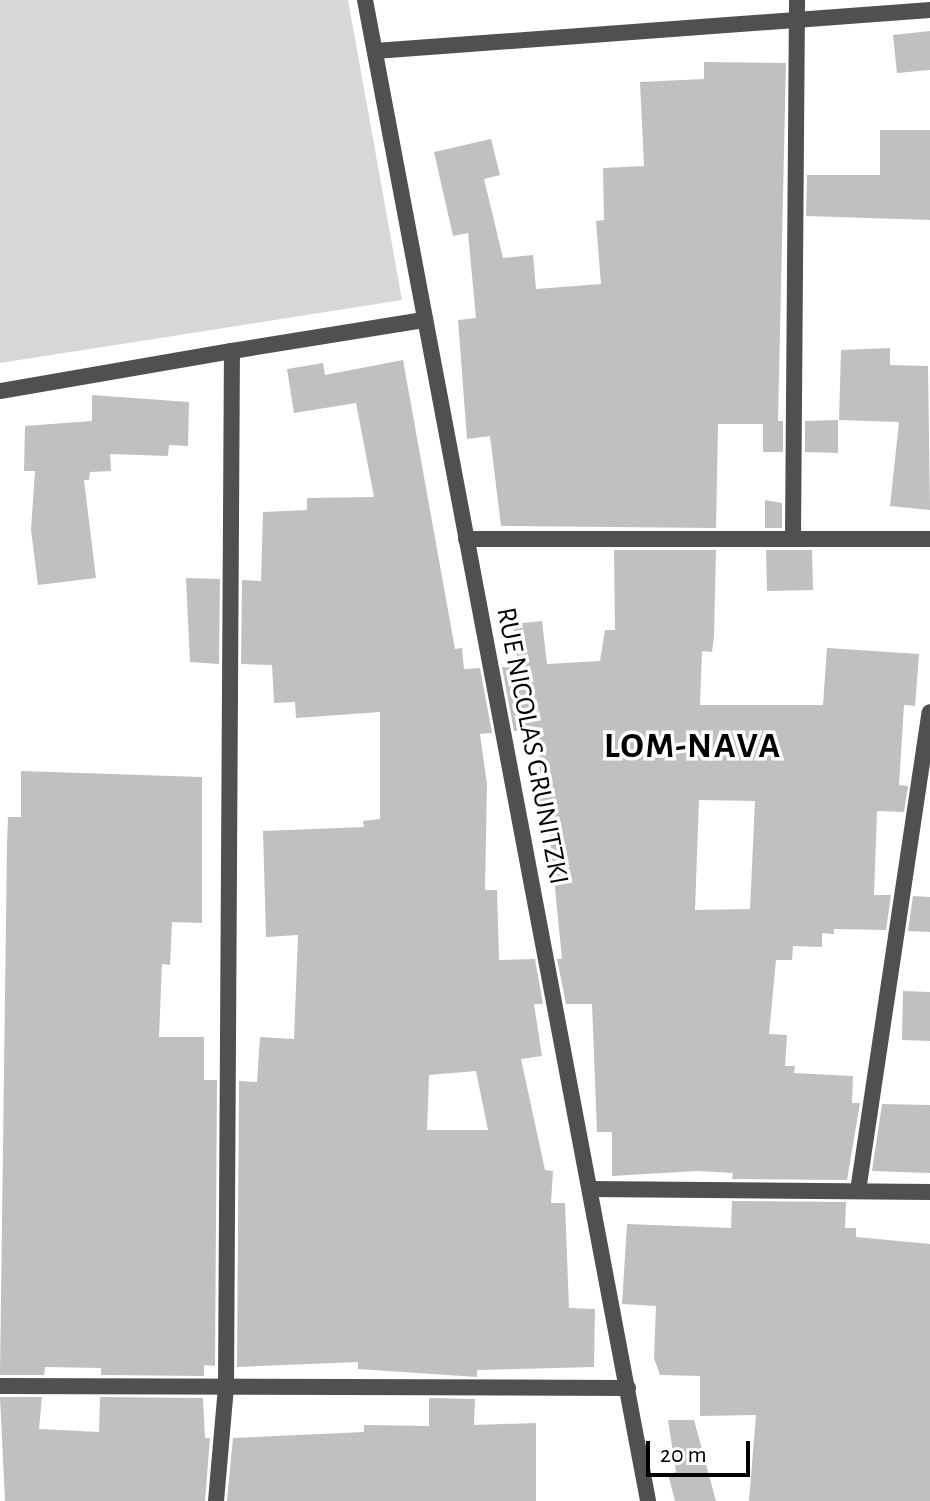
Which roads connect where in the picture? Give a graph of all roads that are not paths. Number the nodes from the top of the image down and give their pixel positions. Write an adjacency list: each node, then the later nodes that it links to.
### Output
1 (365, 0): 5 (street, RUE NICOLAS GRUNITZKI)
2 (797, 0): 4 (street)
3 (930, 10): 4 (street)
4 (799, 23): 5 (street); 9 (street)
5 (375, 51): 6 (street, RUE NICOLAS GRUNITZKI)
6 (424, 320): 7 (street); 10 (street, RUE NICOLAS GRUNITZKI)
7 (232, 351): 8 (street); 17 (street)
8 (0, 391)
9 (793, 536): 10 (street); 11 (street)
10 (466, 539): 13 (street, RUE NICOLAS GRUNITZKI)
11 (930, 539)
12 (930, 712): 14 (street)
13 (590, 1189): 14 (street); 18 (street, RUE NICOLAS GRUNITZKI)
14 (858, 1191): 15 (street)
15 (930, 1192)
16 (0, 1386): 17 (street)
17 (226, 1386): 18 (street); 19 (street)
18 (628, 1388): 20 (street, RUE NICOLAS GRUNITZKI)
19 (216, 1501)
20 (648, 1501)

